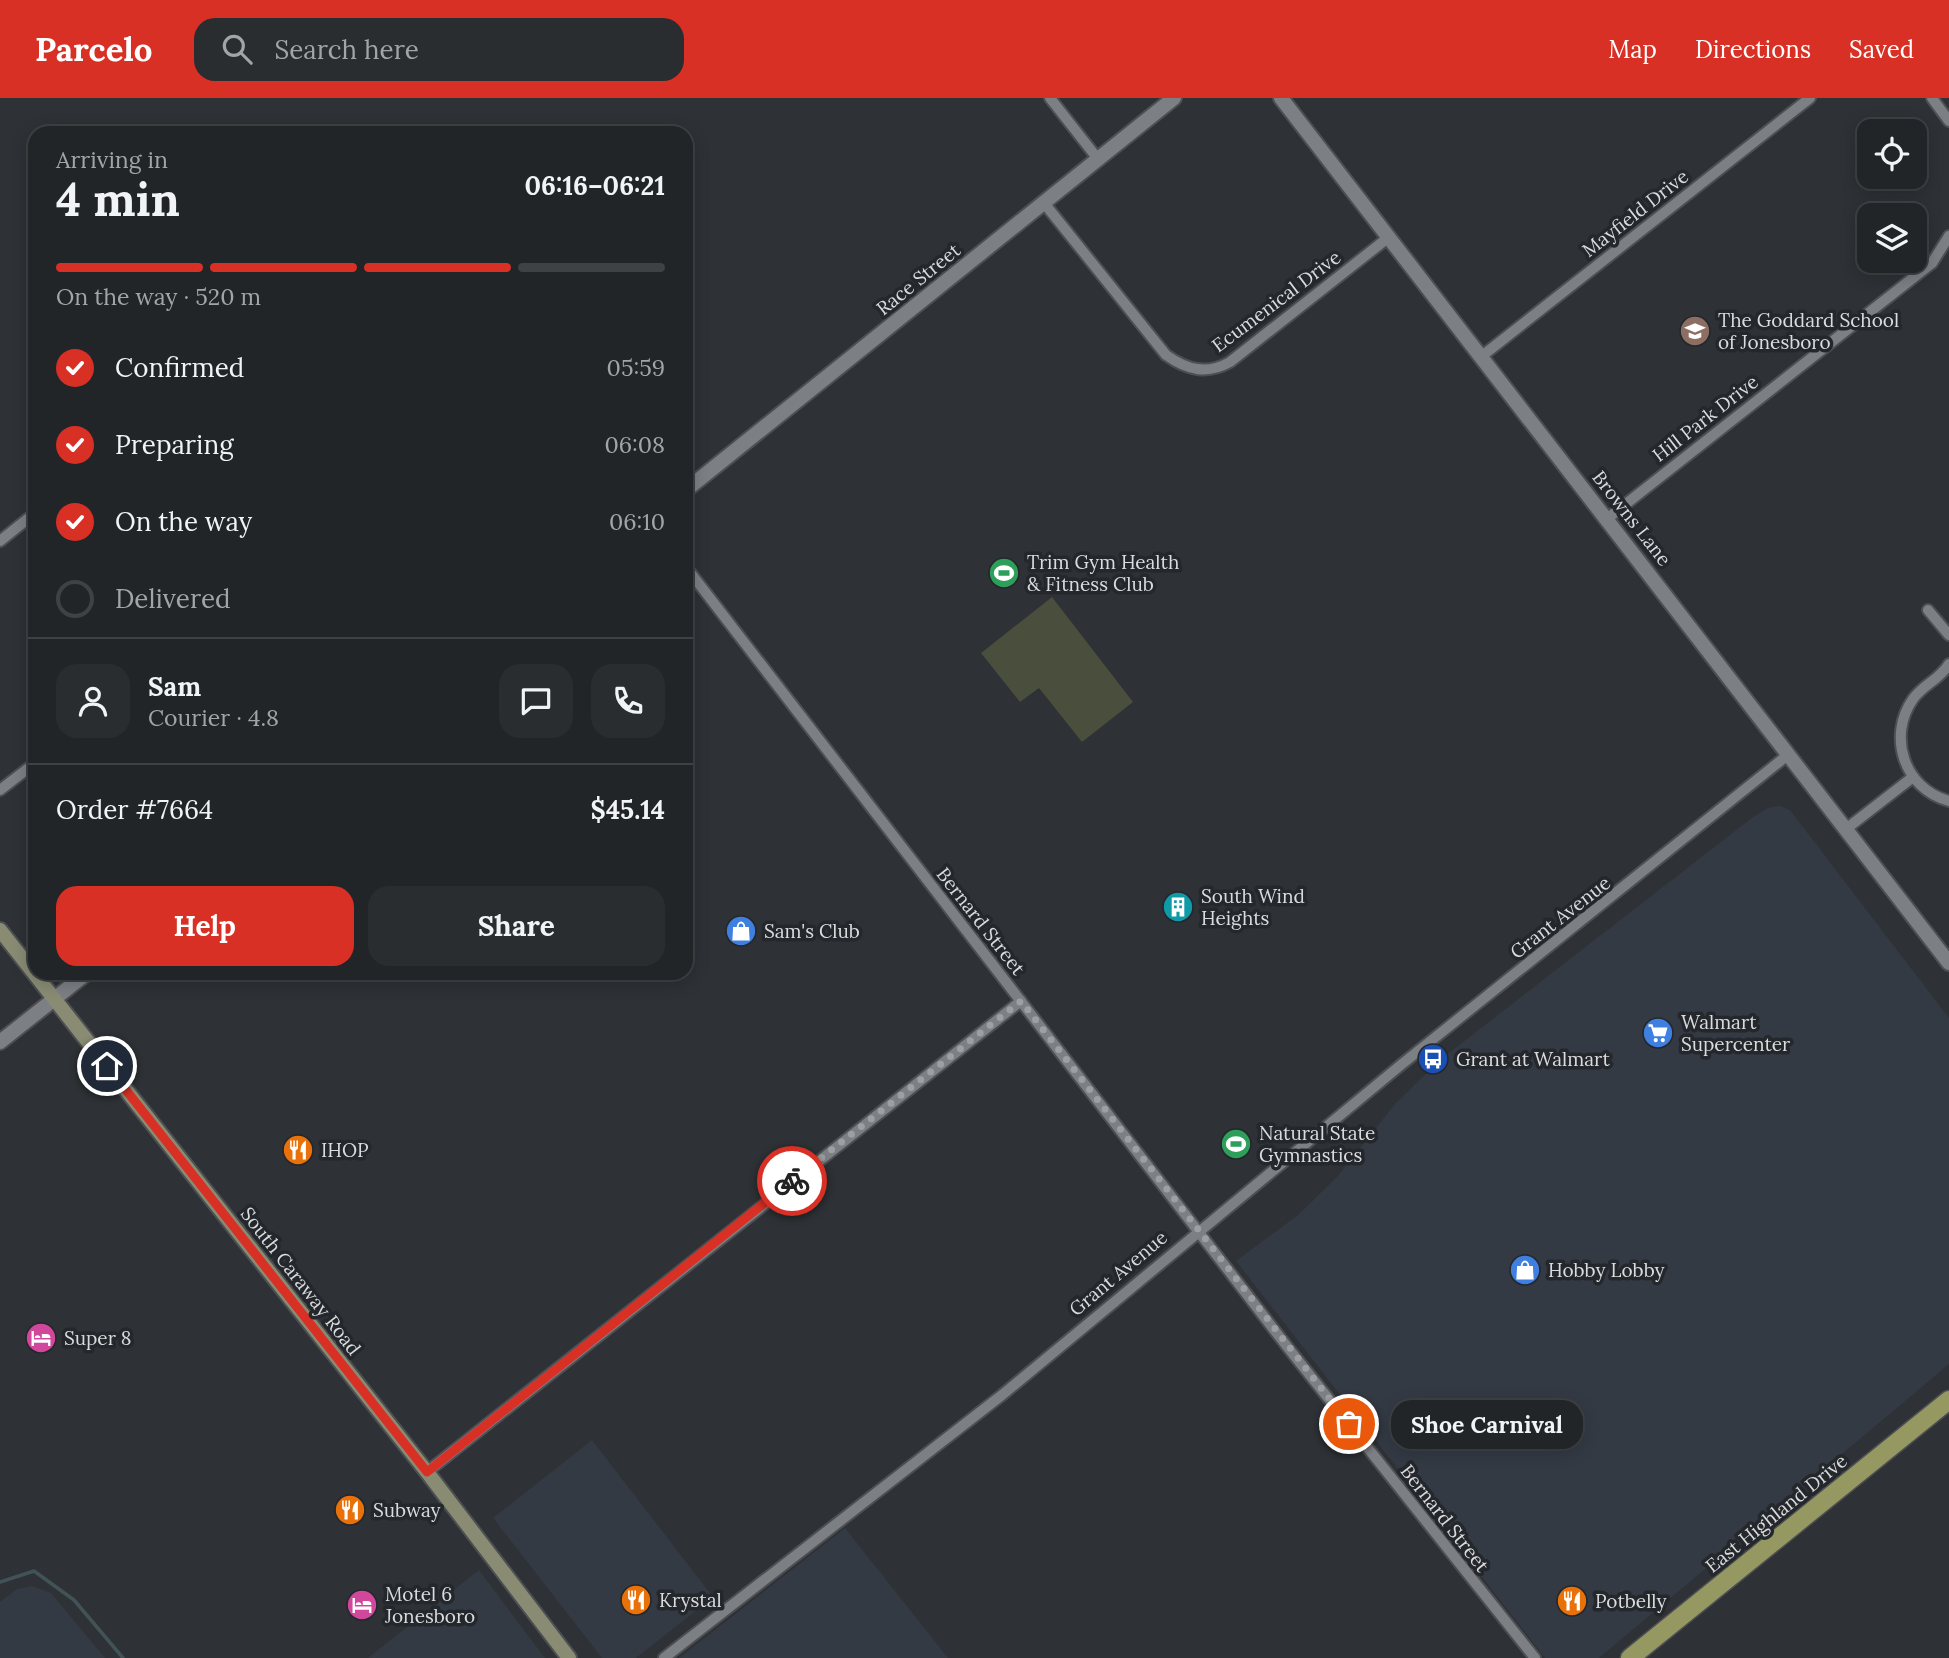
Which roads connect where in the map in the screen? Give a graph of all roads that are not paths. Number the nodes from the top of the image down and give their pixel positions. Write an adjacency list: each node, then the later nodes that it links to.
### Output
1 (1050, 98): 7 (street)
2 (1174, 98): 7 (street, Race Street)
3 (1281, 98): 10 (street, Browns Lane)
4 (1810, 98): 11 (street, Mayfield Drive)
5 (1932, 98): 6 (street)
6 (1949, 121)
7 (1098, 159): 8 (street, Race Street)
8 (1044, 202): 10 (street, Ecumenical Drive); 12 (street, Race Street)
9 (1949, 236): 13 (street, Hill Park Drive)
10 (1389, 237): 11 (street, Browns Lane)
11 (1482, 356): 13 (street, Browns Lane)
12 (693, 484)
13 (1608, 518): 20 (street, Browns Lane)
14 (28, 519): 15 (street)
15 (0, 541)
16 (693, 576): 32 (street, Bernard Street)
17 (1928, 610): 18 (street)
18 (1949, 635)
19 (1949, 664): 22 (street)
20 (1789, 754): 25 (street, Browns Lane); 34 (street, Grant Avenue)
21 (28, 768): 23 (street)
22 (1913, 777): 24 (street); 25 (street)
23 (0, 790)
24 (1949, 801)
25 (1846, 829): 27 (street, Browns Lane)
26 (0, 930): 28 (main road, South Caraway Road)
27 (1949, 963)
28 (28, 966)
29 (39, 980): 31 (main road, South Caraway Road)
30 (77, 980): 31 (street)
31 (54, 999): 33 (street); 36 (main road, South Caraway Road)
32 (1021, 1001): 34 (street, Bernard Street); 36 (street)
33 (0, 1042)
34 (1199, 1229): 38 (street, Grant Avenue); 39 (street, Bernard Street)
35 (1949, 1400): 40 (main road, East Highland Drive)
36 (427, 1472): 37 (main road, South Caraway Road)
37 (569, 1658)
38 (664, 1658)
39 (1535, 1658)
40 (1630, 1658)

